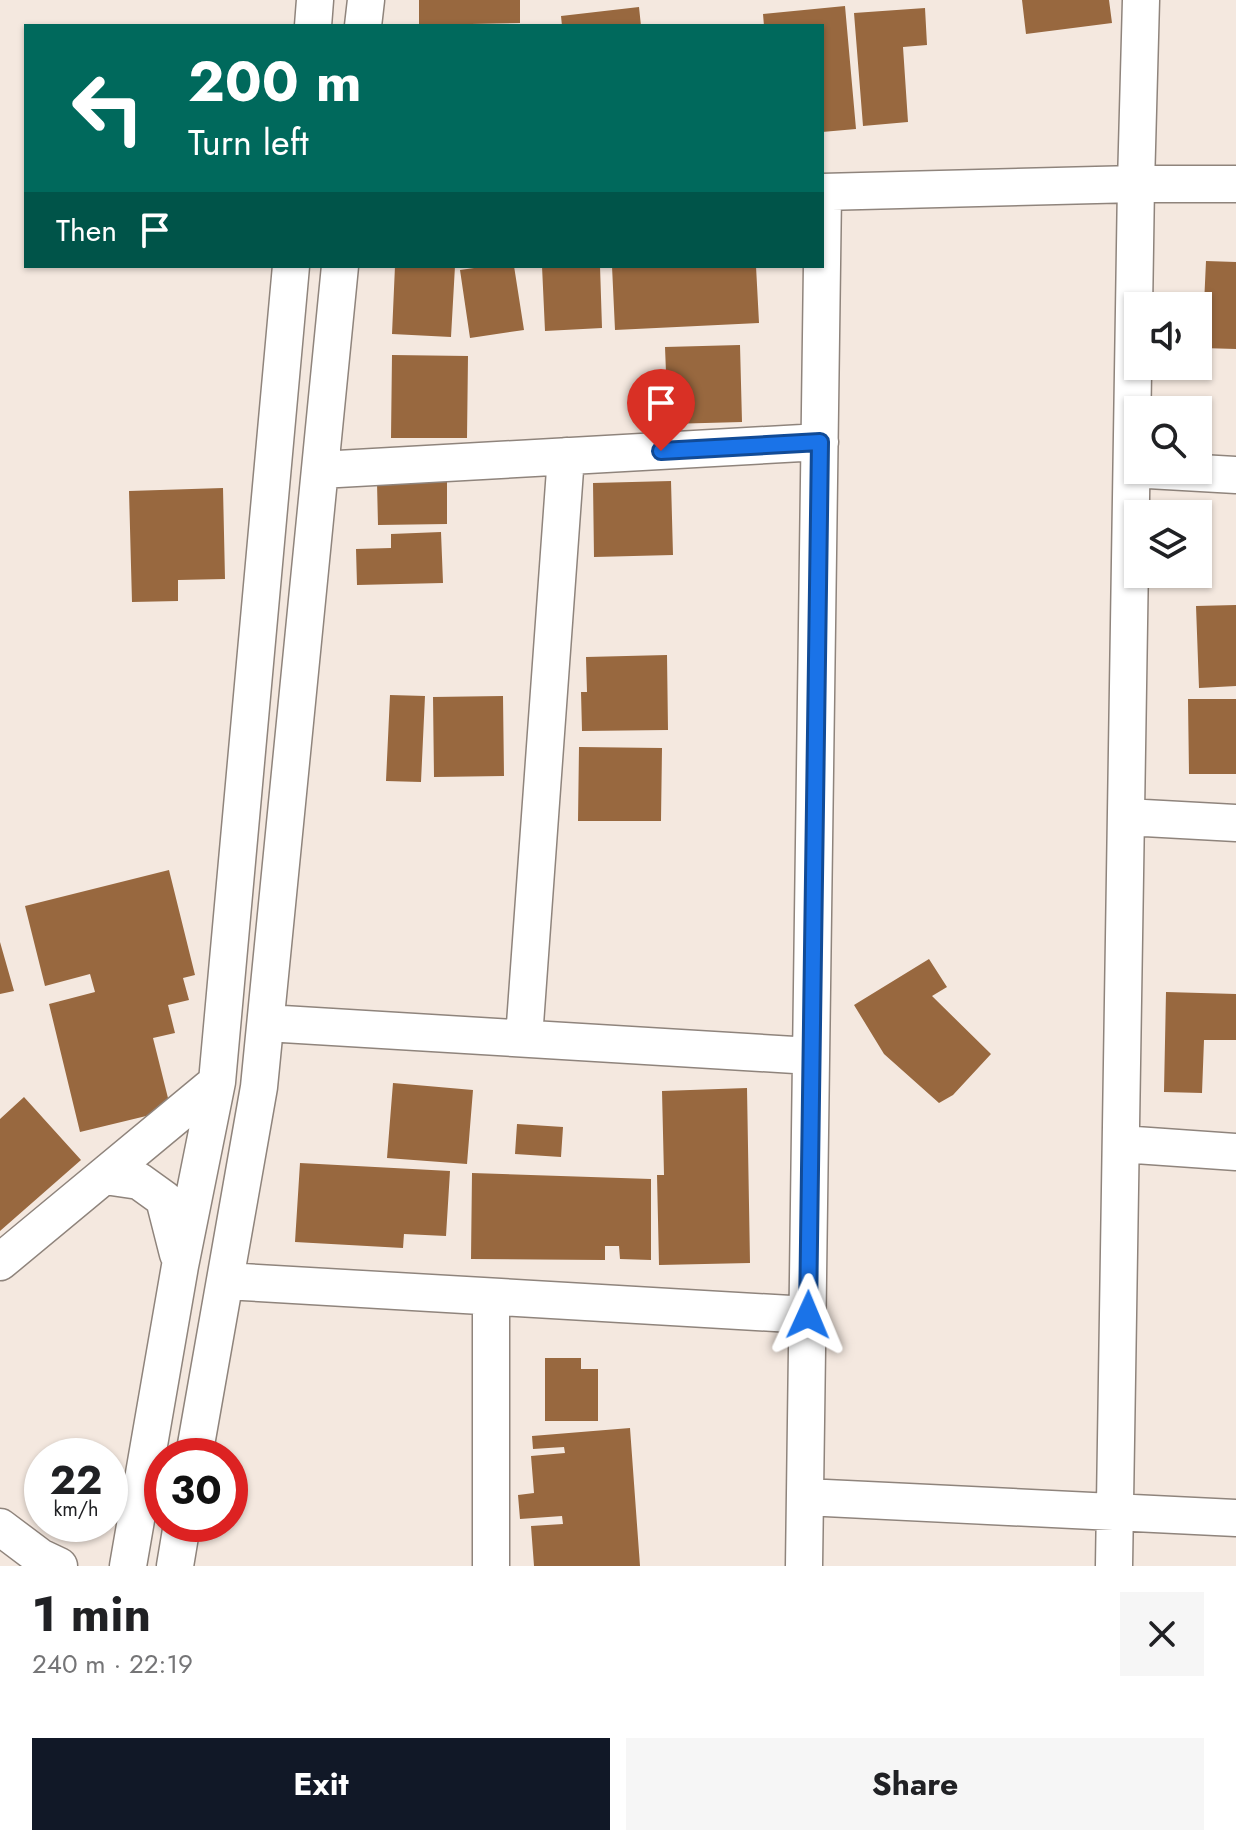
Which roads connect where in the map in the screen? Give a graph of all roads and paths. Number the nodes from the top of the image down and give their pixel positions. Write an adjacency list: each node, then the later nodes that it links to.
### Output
1 (315, 0): 4 (street)
2 (366, 0): 5 (street)
3 (1141, 0): 6 (street)
4 (313, 24)
5 (363, 24)
6 (1136, 184): 7 (street); 8 (street); 12 (street)
7 (1236, 184)
8 (824, 192)
9 (291, 268): 24 (street)
10 (340, 268): 15 (street)
11 (822, 268): 13 (street)
12 (1138, 396)
13 (820, 442): 14 (street); 23 (street)
14 (566, 456): 15 (street); 22 (street)
15 (320, 470): 21 (street)
16 (1212, 474): 17 (street)
17 (1236, 475)
18 (1138, 484): 19 (street)
19 (1126, 817): 20 (street); 25 (street)
20 (1236, 823)
21 (266, 1023): 22 (street); 30 (street)
22 (524, 1038): 23 (street)
23 (811, 1056): 32 (street)
24 (217, 1082): 27 (street); 29 (street)
25 (1121, 1144): 26 (street); 37 (street)
26 (1236, 1152)
27 (105, 1176): 28 (street); 29 (street)
28 (0, 1262)
29 (180, 1266): 33 (street)
30 (225, 1281): 31 (street); 35 (street)
31 (491, 1297): 32 (street); 44 (street)
32 (808, 1315): 36 (street)
33 (153, 1422): 34 (street); 42 (street)
34 (184, 1438)
35 (197, 1438)
36 (805, 1497): 37 (street); 45 (street)
37 (1116, 1512): 38 (street); 46 (street)
38 (1236, 1518)
39 (0, 1527): 41 (street)
40 (179, 1542): 43 (street)
41 (59, 1566)
42 (128, 1566)
43 (175, 1566)
44 (491, 1566)
45 (804, 1566)
46 (1114, 1566)

